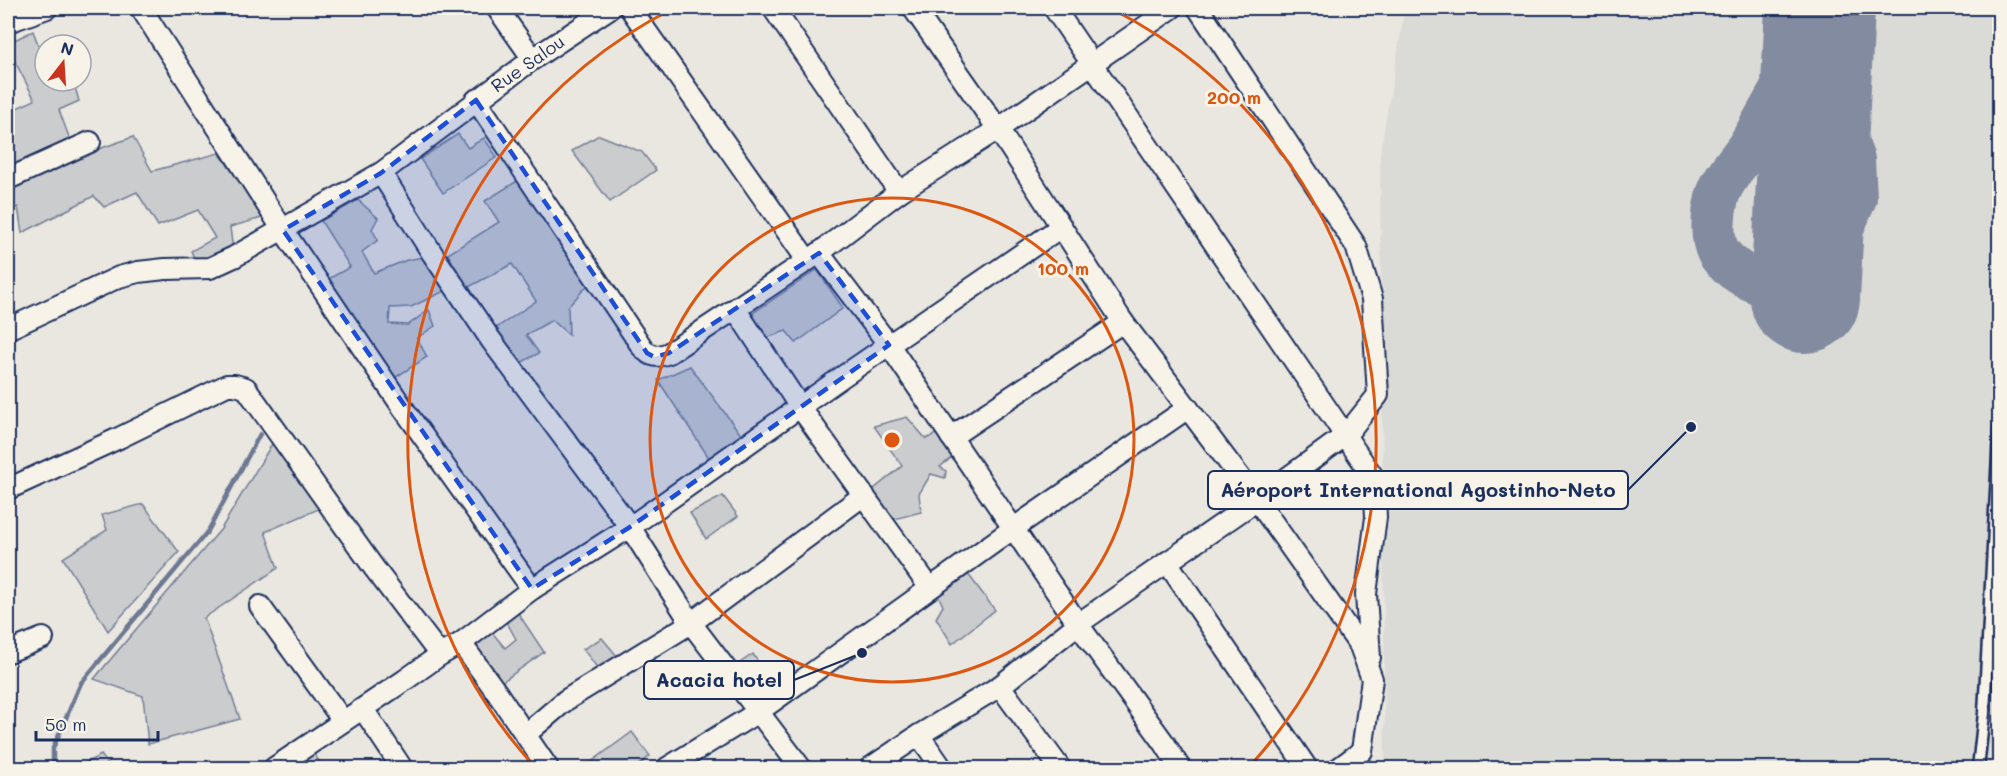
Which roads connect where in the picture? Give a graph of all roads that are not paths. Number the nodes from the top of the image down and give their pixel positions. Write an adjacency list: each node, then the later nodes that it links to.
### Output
1 (47, 8): 11 (street)
2 (141, 8): 21 (street)
3 (497, 8): 12 (street)
4 (610, 8): 12 (street, Rue Salou)
5 (630, 8): 22 (street)
6 (773, 8): 19 (street)
7 (913, 8): 15 (street)
8 (1054, 8): 13 (street)
9 (1172, 8): 13 (street)
10 (1198, 8): 30 (street)
11 (8, 22)
12 (533, 59): 14 (street, Rue Salou)
13 (1093, 63): 15 (street); 30 (street)
14 (476, 100): 17 (street, Rue Salou); 23 (street)
15 (998, 129): 19 (street); 20 (street)
16 (90, 142): 18 (street)
17 (381, 173): 21 (street, Rue Salou); 35 (street)
18 (8, 179)
19 (899, 192): 22 (street)
20 (1061, 227): 24 (street); 26 (street)
21 (282, 230): 25 (street, Rue Salou); 39 (street)
22 (813, 256): 23 (street); 26 (street)
23 (736, 310): 27 (street)
24 (1123, 322): 28 (street); 31 (street)
25 (8, 329)
26 (889, 345): 27 (street); 31 (street)
27 (800, 407): 33 (street); 35 (street)
28 (1188, 408): 34 (street); 36 (street)
29 (2000, 418): 65 (lane)
30 (1346, 435): 34 (street); 47 (street)
31 (951, 437): 36 (street)
32 (8, 489): 46 (street)
33 (864, 495): 38 (street); 41 (street)
34 (1257, 500): 37 (street); 47 (street)
35 (630, 527): 39 (street); 41 (street)
36 (1014, 528): 38 (street); 42 (street)
37 (1167, 562): 42 (street); 63 (street)
38 (930, 588): 50 (street)
39 (532, 589): 44 (street)
40 (260, 606): 51 (street)
41 (691, 623): 50 (street); 52 (street)
42 (1078, 624): 48 (street); 62 (street)
43 (43, 638): 45 (street)
44 (460, 643): 46 (street); 52 (street)
45 (8, 652)
46 (440, 655): 49 (street)
47 (1372, 679): 64 (street)
48 (1000, 686): 53 (street); 61 (street)
49 (363, 709): 51 (street); 55 (street)
50 (758, 712): 57 (street); 58 (street)
51 (343, 721): 54 (street)
52 (526, 734): 56 (street)
53 (919, 735): 59 (street); 60 (street)
54 (274, 768)
55 (402, 768)
56 (549, 768)
57 (667, 768)
58 (801, 768)
59 (870, 768)
60 (942, 768)
61 (1060, 768)
62 (1180, 768)
63 (1307, 768)
64 (1339, 768)
65 (1978, 768)

